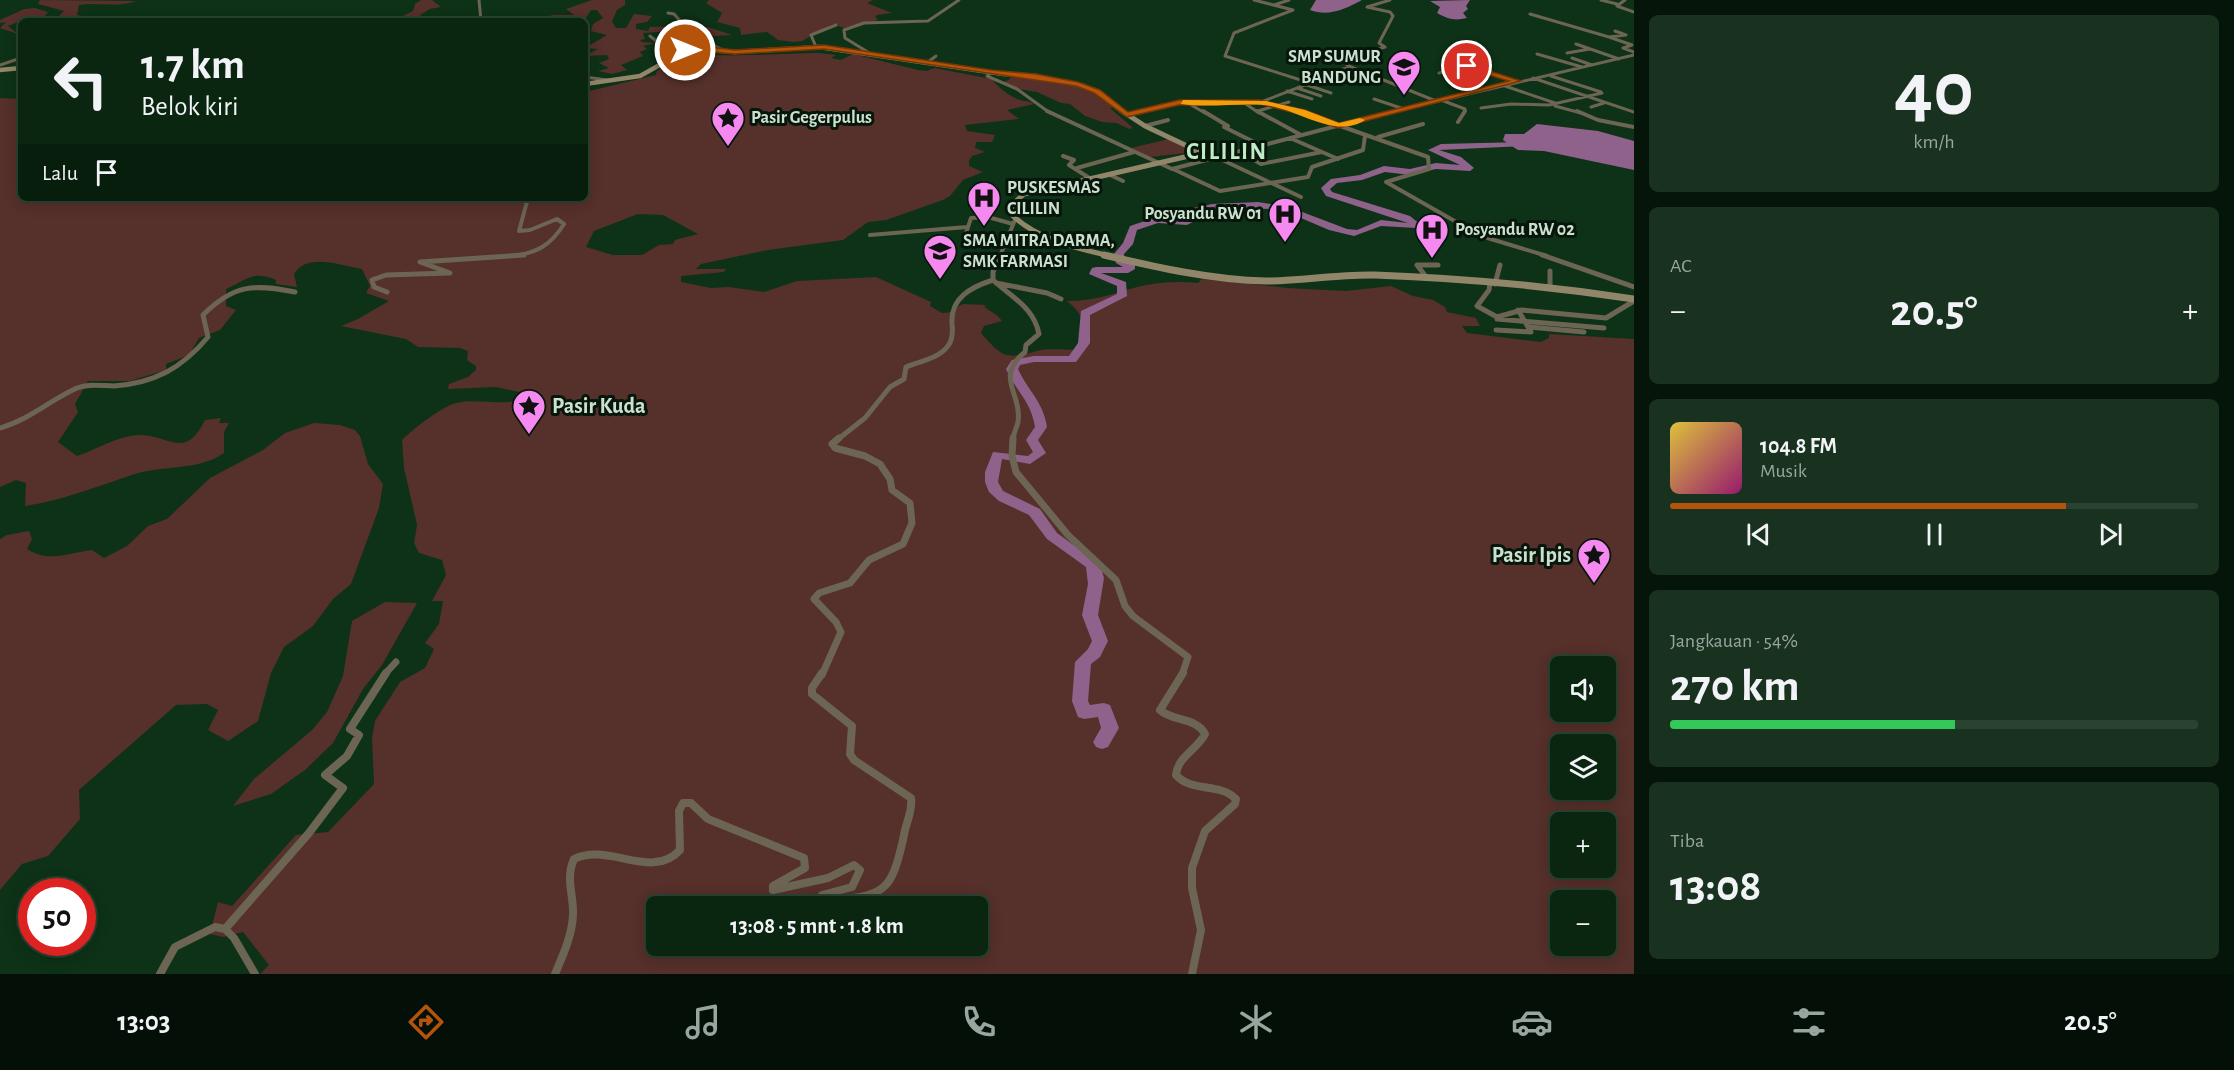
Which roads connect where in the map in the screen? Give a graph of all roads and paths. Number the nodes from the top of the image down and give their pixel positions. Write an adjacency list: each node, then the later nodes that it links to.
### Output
1 (479, 0): 13 (street)
2 (959, 0): 24 (street)
3 (1254, 0): 9 (street)
4 (1289, 0): 9 (street)
5 (1390, 0): 38 (street)
6 (1601, 0): 8 (street)
7 (1608, 0): 8 (street)
8 (1620, 2): 10 (street)
9 (1274, 5): 45 (street)
10 (1634, 12)
11 (668, 13): 22 (street)
12 (1530, 14): 17 (street)
13 (481, 18)
14 (836, 25): 19 (street)
15 (1615, 31): 17 (street)
16 (650, 36): 21 (street)
17 (1609, 37): 26 (street)
18 (1576, 44): 20 (street)
19 (816, 46): 22 (main road); 24 (main road)
20 (1590, 49): 23 (street); 30 (street)
21 (681, 51): 22 (main road); 46 (main road)
22 (726, 51)
23 (1567, 53)
24 (872, 54): 31 (main road)
25 (1537, 54): 36 (street)
26 (1634, 55): 30 (street)
27 (936, 56): 31 (street)
28 (1572, 58): 34 (street)
29 (18, 59): 33 (street)
30 (1620, 59): 34 (street)
31 (928, 62): 40 (main road)
32 (1458, 63): 35 (street)
33 (0, 65)
34 (1593, 65): 36 (street)
35 (1467, 66): 41 (street); 47 (street)
36 (1582, 67): 42 (street)
37 (18, 68): 39 (main road)
38 (1351, 68): 45 (street); 58 (street)
39 (0, 70)
40 (991, 72): 74 (main road); 87 (street)
41 (1439, 73)
42 (1548, 75): 44 (street); 55 (street)
43 (588, 77): 46 (street)
44 (1532, 78): 47 (street); 55 (street)
45 (1301, 80): 49 (street)
46 (611, 81): 48 (main road)
47 (1517, 81): 50 (street)
48 (588, 84)
49 (1307, 85): 51 (street); 53 (street)
50 (1501, 85): 58 (street); 64 (street)
51 (1296, 87): 52 (street); 54 (street)
52 (1287, 91): 56 (street); 61 (street)
53 (1331, 93)
54 (1321, 96)
55 (1585, 96): 63 (street); 64 (street)
56 (1312, 99)
57 (1374, 99): 70 (street)
58 (1438, 100): 70 (street); 76 (street)
59 (1186, 102): 60 (street); 74 (street); 85 (street)
60 (1244, 102): 61 (street); 72 (street)
61 (1260, 102): 66 (street)
62 (1289, 102): 66 (street)
63 (1604, 103): 67 (street); 73 (street)
64 (1556, 104): 65 (street)
65 (1549, 105): 69 (street); 80 (street)
66 (1280, 106): 71 (street); 72 (street)
67 (1591, 106)
68 (1304, 107): 71 (street)
69 (1481, 108)
70 (1404, 109): 79 (street)
71 (1293, 110): 79 (street)
72 (1258, 111): 81 (street)
73 (1634, 112)
74 (1127, 114): 78 (main road)
75 (1168, 120): 78 (street)
76 (1458, 122)
77 (1423, 124): 84 (street)
78 (1145, 126): 89 (main road)
79 (1338, 126): 81 (street); 82 (street)
80 (1633, 126)
81 (1301, 135): 83 (street)
82 (1365, 136): 84 (street); 92 (street)
83 (1289, 138): 85 (street); 88 (street)
84 (1377, 138): 113 (street)
85 (1260, 145): 86 (street)
86 (1238, 151): 88 (street); 91 (street)
87 (1134, 152): 93 (street); 94 (street)
88 (1322, 152): 92 (street)
89 (1202, 153): 91 (street); 93 (main road)
90 (1063, 156): 94 (street)
91 (1214, 157): 95 (street); 99 (street)
92 (1338, 159): 99 (street)
93 (1159, 164): 95 (street); 96 (main road)
94 (1077, 168): 97 (street)
95 (1172, 169): 99 (street)
96 (1110, 175): 97 (main road); 98 (street)
97 (1091, 179): 102 (main road)
98 (1123, 181)
99 (1271, 183): 100 (street)
100 (1301, 198)
101 (527, 201): 115 (street)
102 (1014, 222): 103 (street); 109 (main road); 110 (street)
103 (967, 227): 104 (street); 105 (street)
104 (870, 235)
105 (964, 239)
106 (1438, 265): 109 (street)
107 (1500, 265): 111 (street)
108 (1550, 271): 112 (street)
109 (1428, 279): 111 (main road)
110 (995, 281): 116 (street); 130 (street); 131 (street)
111 (1492, 283): 112 (main road); 118 (street)
112 (1550, 286): 117 (main road)
113 (1634, 287)
114 (295, 292): 125 (street)
115 (387, 292)
116 (1061, 299)
117 (1634, 300): 118 (street)
118 (1518, 310): 120 (street)
119 (1489, 319): 120 (street)
120 (1525, 321): 121 (street); 122 (street)
121 (1529, 327): 123 (street); 124 (street)
122 (1604, 328)
123 (1496, 330)
124 (1584, 332)
125 (0, 428)
126 (396, 662): 127 (street)
127 (225, 929): 128 (street); 129 (street)
128 (160, 974)
129 (255, 974)
130 (555, 974)
131 (1192, 974)

